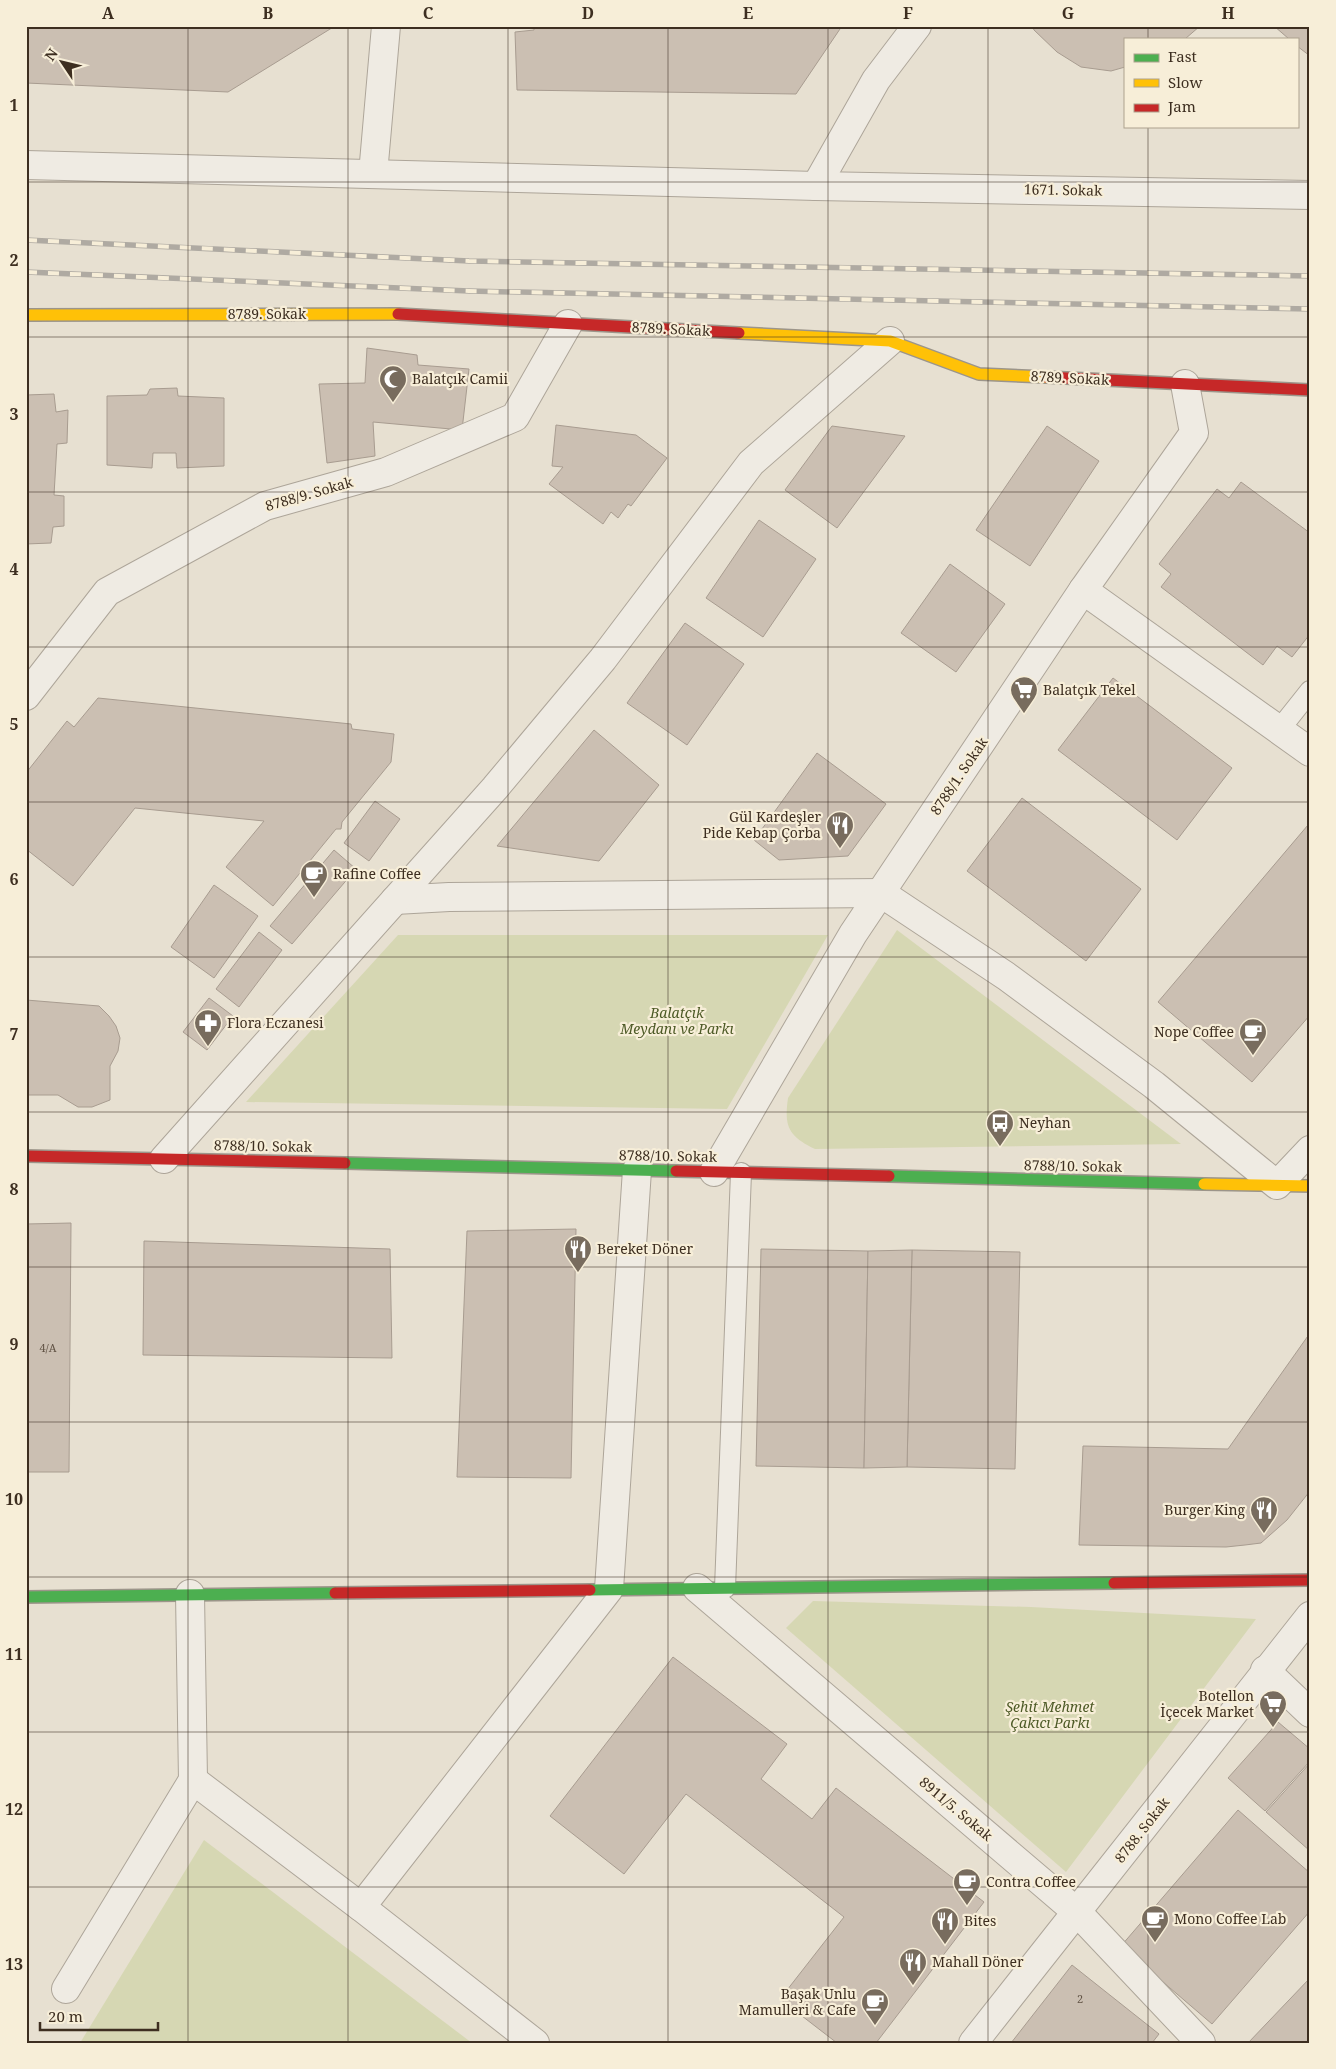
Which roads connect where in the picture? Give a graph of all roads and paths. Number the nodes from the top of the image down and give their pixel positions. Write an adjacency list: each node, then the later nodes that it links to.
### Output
1 (386, 26): 4 (street)
2 (917, 26): 5 (street)
3 (26, 165): 4 (street, 1671. Sokak)
4 (373, 174): 5 (street, 1671. Sokak)
5 (816, 186): 6 (street, 1671. Sokak)
6 (1310, 194)
7 (26, 315): 8 (street, 8789. Sokak)
8 (568, 324): 9 (street, 8789. Sokak); 14 (street, 8788/9. Sokak)
9 (890, 341): 10 (street, 8789. Sokak); 18 (street)
10 (1185, 384): 11 (street, 8789. Sokak); 12 (street, 8788/1. Sokak)
11 (1310, 390)
12 (1083, 590): 15 (street); 17 (street, 8788/1. Sokak)
13 (1310, 692): 15 (lane)
14 (26, 696)
15 (1280, 730): 16 (street)
16 (1310, 752)
17 (881, 893): 18 (street); 23 (street, 8788/1. Sokak); 25 (street)
18 (395, 900): 21 (street)
19 (1310, 1150): 25 (street)
20 (26, 1156): 21 (street, 8788/10. Sokak)
21 (164, 1159): 22 (street, 8788/10. Sokak)
22 (637, 1170): 23 (street, 8788/10. Sokak); 30 (street)
23 (714, 1172): 24 (street, 8788/10. Sokak)
24 (741, 1173): 25 (street, 8788/10. Sokak); 29 (lane)
25 (1278, 1185): 26 (street, 8788/10. Sokak)
26 (1310, 1186)
27 (1310, 1580): 29 (street)
28 (697, 1588): 29 (street); 30 (street); 38 (street, 8911/5. Sokak)
29 (725, 1588)
30 (609, 1589): 31 (street); 37 (street)
31 (190, 1594): 32 (street); 36 (street)
32 (26, 1597)
33 (1310, 1616): 34 (street, 8788. Sokak)
34 (1265, 1670): 35 (street); 38 (street, 8788. Sokak)
35 (1310, 1713)
36 (193, 1780): 37 (street); 39 (street)
37 (361, 1907): 40 (street)
38 (1078, 1913): 41 (street, 8788. Sokak); 42 (street, 8911/5. Sokak)
39 (66, 1990)
40 (535, 2043)
41 (973, 2043)
42 (1201, 2043)

